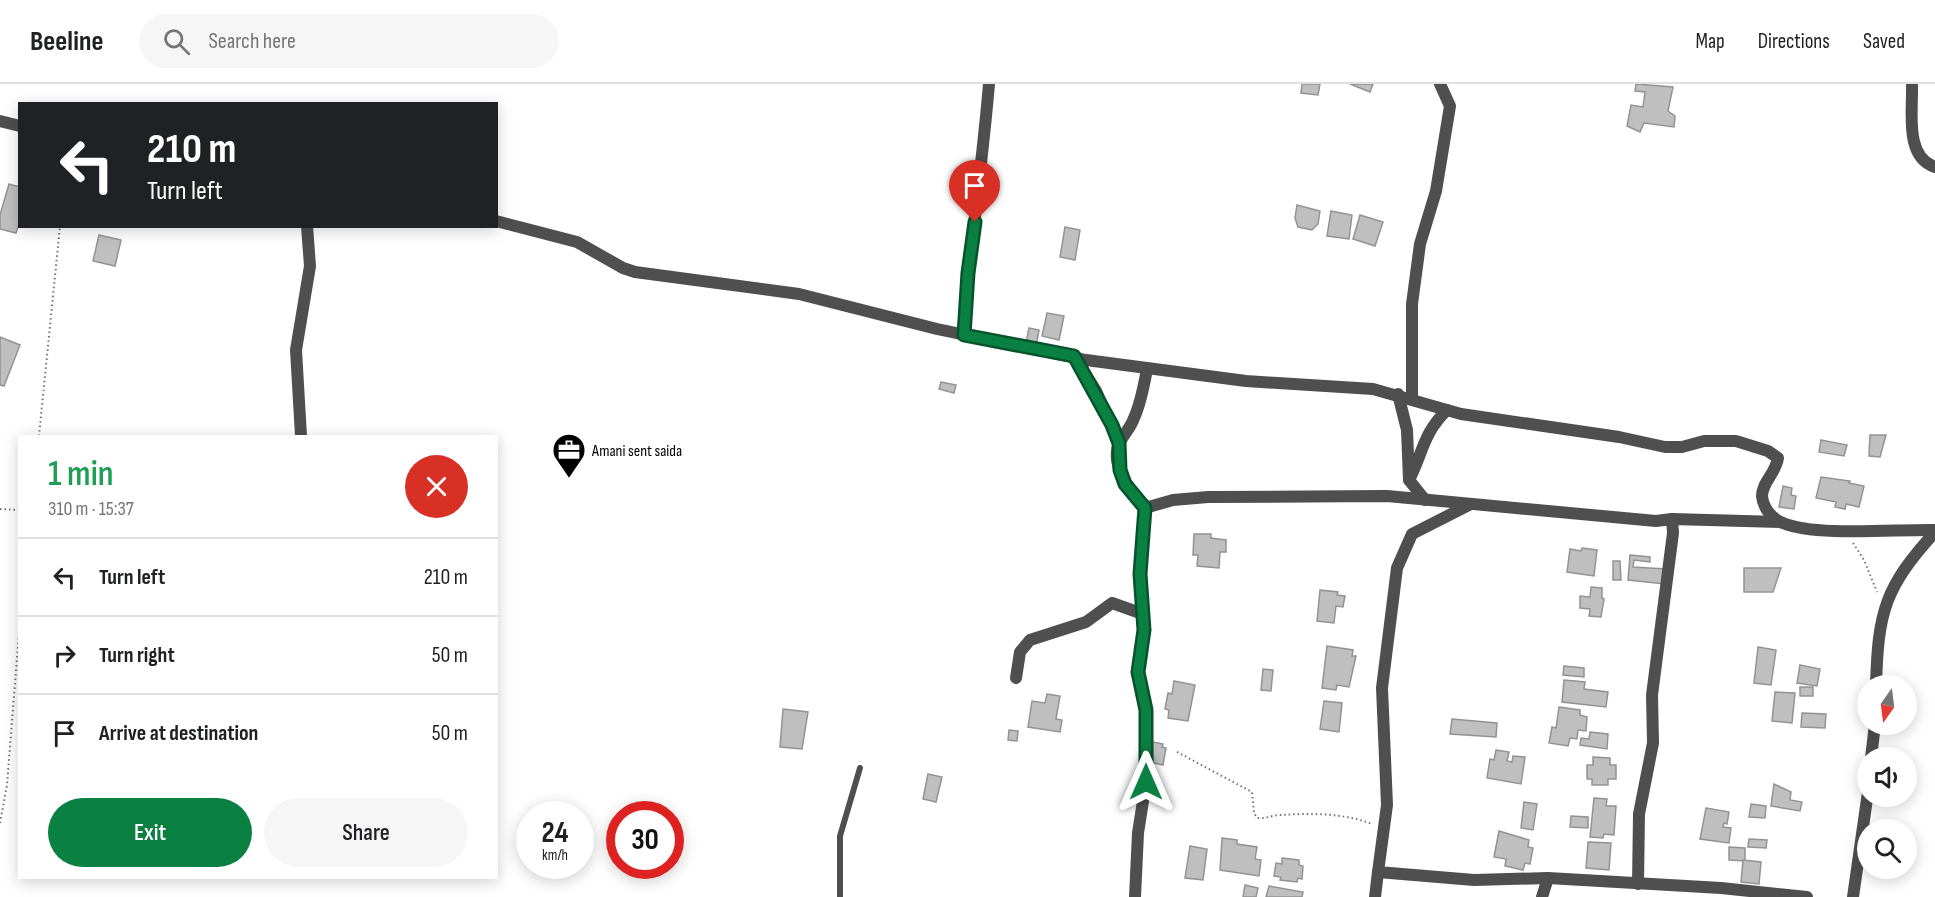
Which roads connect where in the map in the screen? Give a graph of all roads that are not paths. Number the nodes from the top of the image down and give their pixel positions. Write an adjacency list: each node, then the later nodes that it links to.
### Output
1 (989, 84): 9 (street)
2 (1440, 84): 13 (street)
3 (1912, 84): 6 (street)
4 (0, 121): 5 (street)
5 (18, 126)
6 (1935, 167)
7 (498, 222): 9 (street)
8 (307, 228): 15 (street)
9 (964, 335): 10 (street)
10 (1074, 356): 11 (street); 16 (street)
11 (1147, 369): 12 (street); 16 (street)
12 (1398, 394): 13 (street); 17 (street)
13 (1412, 399): 14 (street)
14 (1447, 410): 17 (street); 22 (street)
15 (301, 435)
16 (1119, 443): 20 (street)
17 (1409, 480): 18 (street)
18 (1425, 500): 19 (street); 20 (street)
19 (1471, 504): 21 (street); 29 (street)
20 (1145, 508): 24 (street)
21 (1672, 519): 22 (street); 31 (street)
22 (1780, 522): 23 (street)
23 (1935, 531): 25 (street)
24 (1143, 614): 26 (street); 33 (street)
25 (1876, 675)
26 (1016, 678)
27 (860, 768): 32 (lane)
28 (1866, 807): 37 (street)
29 (1378, 872): 30 (street); 34 (street)
30 (1548, 878): 31 (street); 35 (street)
31 (1638, 884): 36 (street)
32 (840, 897)
33 (1135, 897)
34 (1375, 897)
35 (1542, 897)
36 (1807, 897)
37 (1853, 897)

